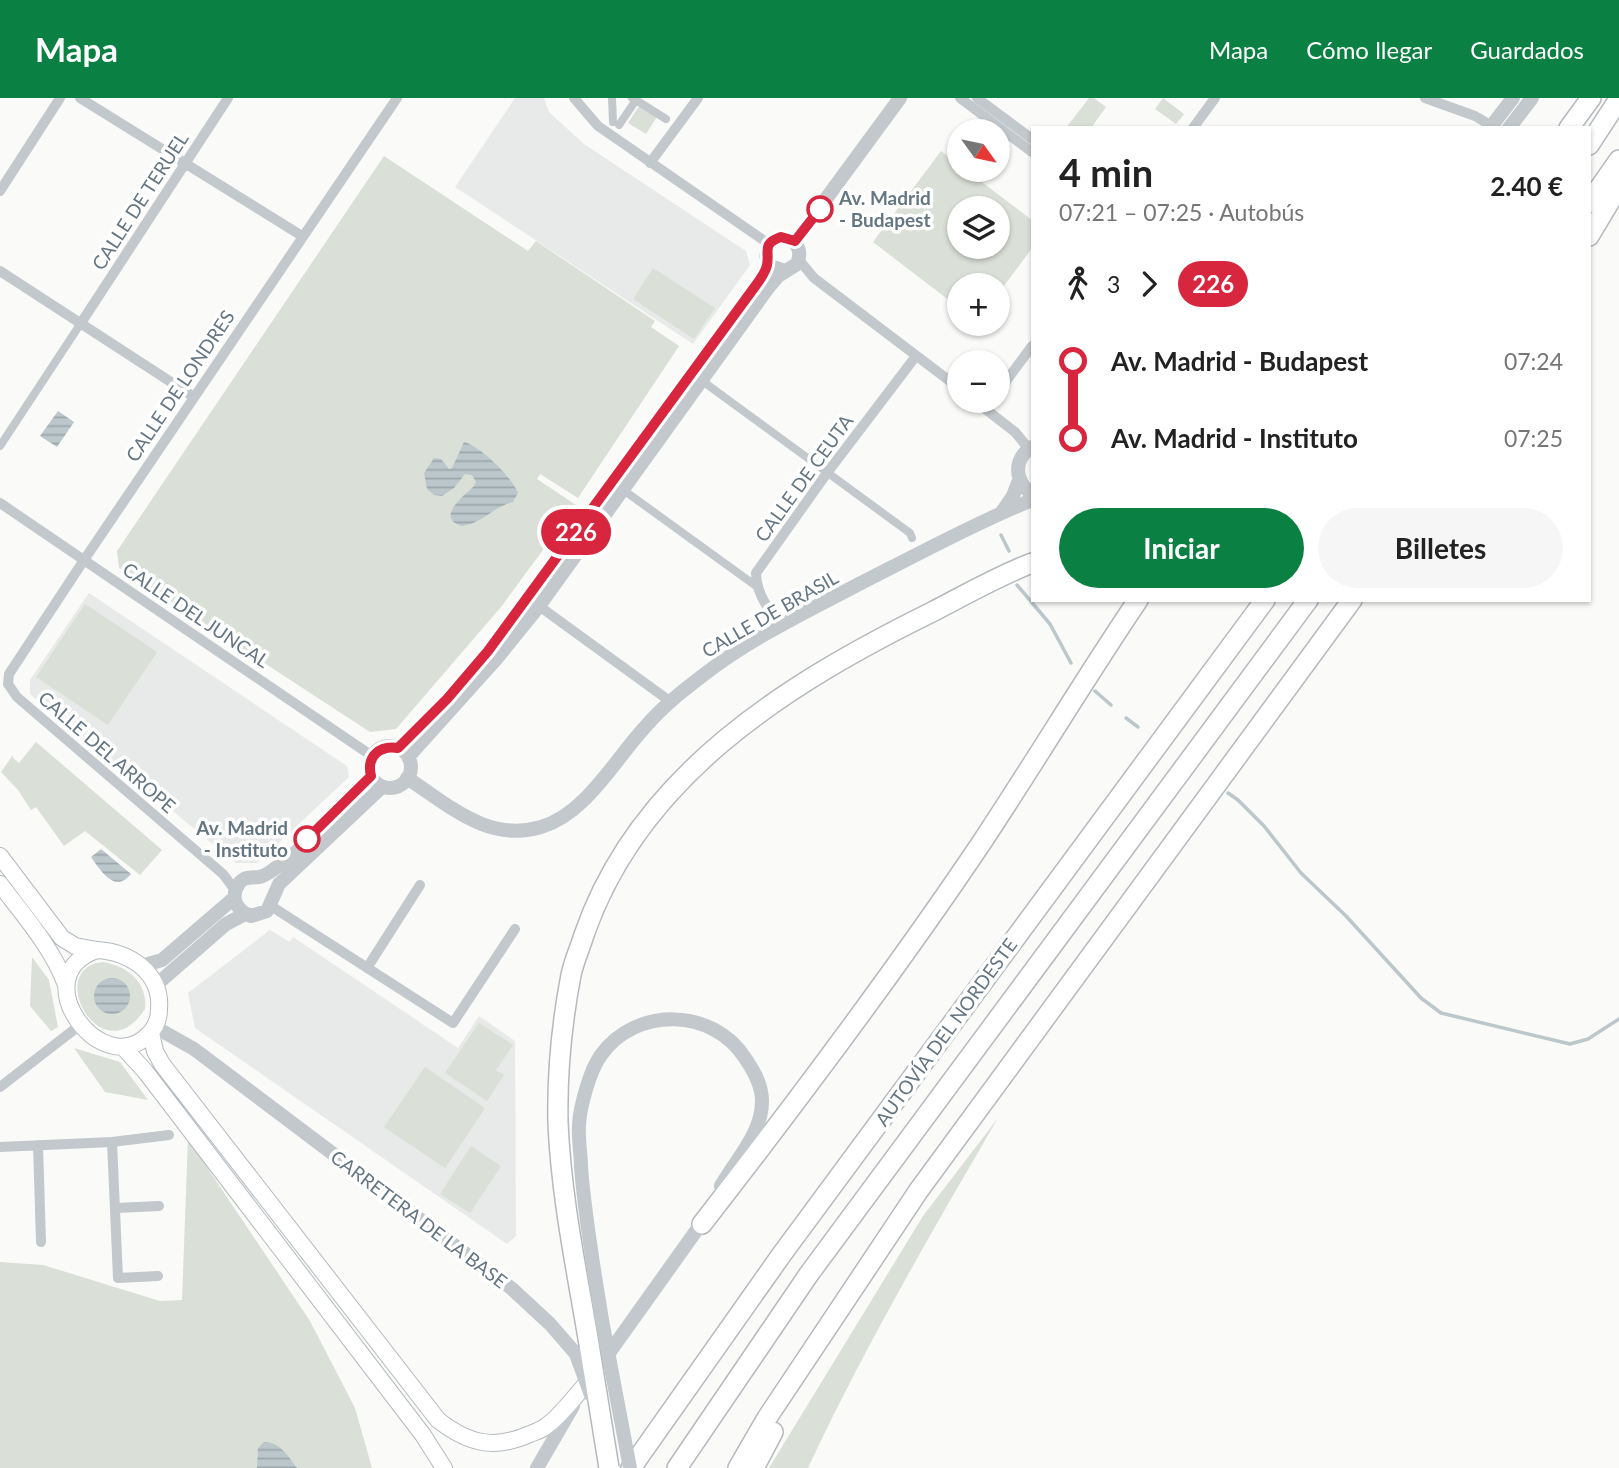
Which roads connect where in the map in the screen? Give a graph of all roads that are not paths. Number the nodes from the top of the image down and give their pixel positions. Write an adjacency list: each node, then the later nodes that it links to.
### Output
1 (60, 98): 32 (street)
2 (80, 98): 30 (street)
3 (228, 98): 30 (street, CALLE DE TERUEL)
4 (382, 98): 18 (street)
5 (574, 98): 29 (street)
6 (612, 98): 16 (street)
7 (698, 98): 29 (street)
8 (900, 98): 36 (street)
9 (960, 98): 27 (street)
10 (977, 98): 25 (street)
11 (1215, 98): 20 (street)
12 (1425, 98): 21 (street)
13 (1514, 98): 22 (street)
14 (1531, 98): 23 (street)
15 (1591, 98): 24 (highway)
16 (634, 99): 19 (street)
17 (1619, 99): 26 (highway)
18 (394, 101): 35 (street, CALLE DE LONDRES)
19 (666, 120)
20 (1194, 126)
21 (1490, 126)
22 (1492, 126)
23 (1510, 126)
24 (1570, 126)
25 (1031, 138)
26 (1591, 142)
27 (1031, 151)
28 (1619, 160): 33 (highway)
29 (650, 163): 37 (street)
30 (185, 164): 35 (street); 42 (street, CALLE DE TERUEL)
31 (1619, 186): 34 (highway)
32 (0, 191)
33 (1591, 200)
34 (1591, 233)
35 (302, 236): 48 (street, CALLE DE LONDRES)
36 (795, 241): 37 (street); 38 (street)
37 (769, 244): 39 (street)
38 (799, 260): 41 (street); 44 (street)
39 (768, 262): 41 (street); 63 (street)
40 (0, 271): 42 (street)
41 (785, 271): 47 (street)
42 (81, 323): 48 (street); 50 (street)
43 (1031, 347): 45 (street)
44 (916, 356): 46 (street); 52 (street, CALLE DE CEUTA)
45 (1010, 376)
46 (947, 379)
47 (701, 380): 52 (street); 54 (street)
48 (194, 397): 60 (street, CALLE DE LONDRES)
49 (994, 413): 51 (street)
50 (0, 446)
51 (1031, 448): 53 (street)
52 (827, 474): 59 (street); 62 (street, CALLE DE CEUTA)
53 (1019, 480): 55 (street); 58 (street)
54 (622, 489): 62 (street); 63 (street)
55 (1031, 493)
56 (1031, 500): 58 (street, CALLE DE BRASIL)
57 (0, 503): 60 (street, CALLE DEL JUNCAL)
58 (1002, 512): 68 (street, CALLE DE BRASIL)
59 (912, 538)
60 (84, 560): 69 (street, CALLE DE LONDRES); 72 (street, CALLE DEL JUNCAL)
61 (1031, 563): 106 (highway, bridge)
62 (756, 586): 68 (street)
63 (533, 602): 70 (street); 71 (street)
64 (1137, 602): 100 (highway)
65 (1264, 602): 107 (highway, AUTOVÍA DEL NORDESTE)
66 (1307, 602): 108 (highway, AUTOVÍA DEL NORDESTE)
67 (1351, 602): 97 (highway)
68 (780, 626): 70 (street, CALLE DE BRASIL)
69 (17, 697): 80 (street, CALLE DEL ARROPE)
70 (671, 702): 74 (street, CALLE DE BRASIL)
71 (403, 753): 72 (street); 74 (street)
72 (372, 756): 73 (street)
73 (371, 776): 75 (street); 77 (street)
74 (407, 778): 75 (street)
75 (382, 787): 81 (street)
76 (0, 856): 84 (main road)
77 (260, 877): 80 (street); 81 (street)
78 (0, 884): 87 (main road)
79 (420, 886): 86 (street)
80 (235, 894): 82 (street); 85 (street)
81 (272, 899): 82 (street); 86 (street)
82 (245, 914): 88 (street)
83 (515, 929): 86 (street)
84 (97, 950): 85 (main road); 87 (main road)
85 (141, 966): 88 (main road)
86 (367, 968)
87 (66, 985): 89 (main road)
88 (156, 985): 90 (main road)
89 (80, 1025): 91 (main road); 92 (street)
90 (153, 1030): 91 (main road); 103 (main road); 106 (street, CARRETERA DE LA BASE, bridge)
91 (123, 1047): 104 (main road)
92 (0, 1087)
93 (169, 1135): 94 (street)
94 (112, 1142): 95 (street); 99 (street)
95 (38, 1145): 96 (street); 101 (street)
96 (0, 1147)
97 (919, 1189): 109 (highway); 110 (highway)
98 (159, 1206): 99 (street)
99 (116, 1208): 102 (street)
100 (702, 1224): 103 (street); 107 (street, bridge)
101 (41, 1242)
102 (158, 1276)
103 (587, 1383): 105 (street)
104 (444, 1468)
105 (537, 1468)
106 (609, 1468)
107 (630, 1468)
108 (677, 1468)
109 (738, 1468)
110 (754, 1468)

